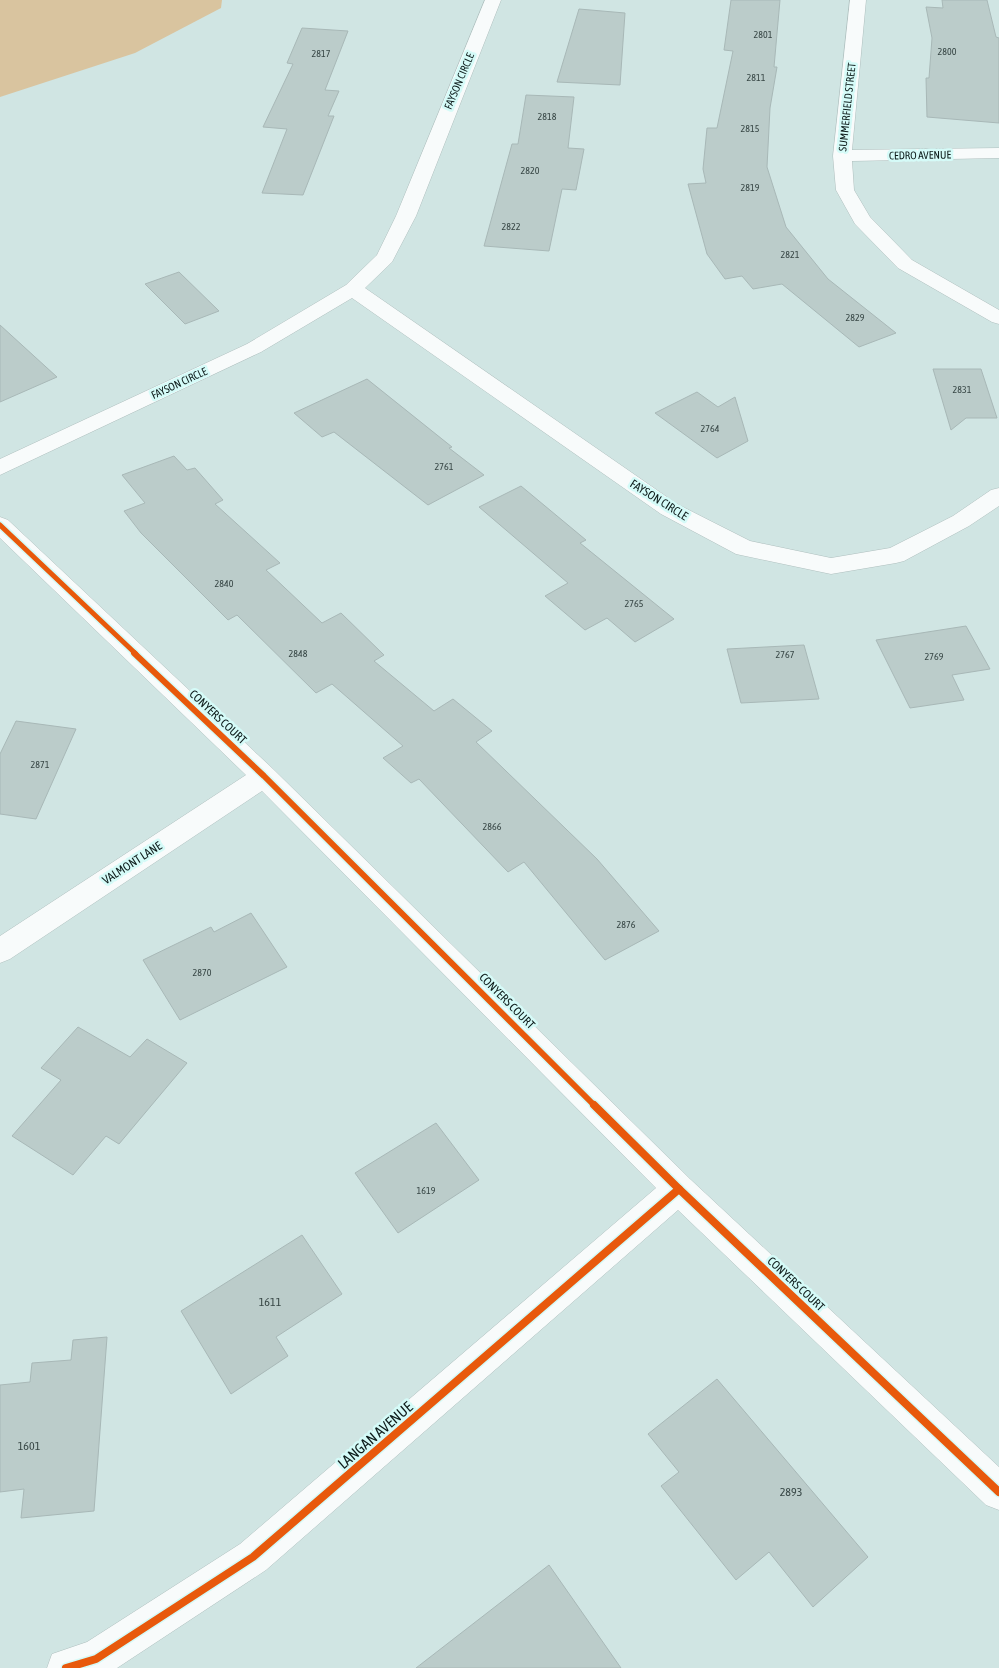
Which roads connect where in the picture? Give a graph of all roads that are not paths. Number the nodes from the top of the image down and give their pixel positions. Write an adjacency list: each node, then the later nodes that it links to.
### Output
1 (493, 0): 5 (street, FAYSON CIRCLE)
2 (858, 0): 4 (street, SUMMERFIELD STREET)
3 (999, 153): 4 (street, CEDRO AVENUE)
4 (842, 156): 6 (street, SUMMERFIELD STREET)
5 (352, 290): 7 (street, FAYSON CIRCLE); 8 (street, FAYSON CIRCLE)
6 (999, 318)
7 (0, 468)
8 (999, 495)
9 (0, 525): 10 (street, CONYERS COURT)
10 (264, 776): 11 (street, VALMONT LANE); 12 (street, CONYERS COURT)
11 (0, 950)
12 (679, 1189): 13 (street, CONYERS COURT); 14 (street, LANGAN AVENUE)
13 (999, 1492)
14 (66, 1668)

